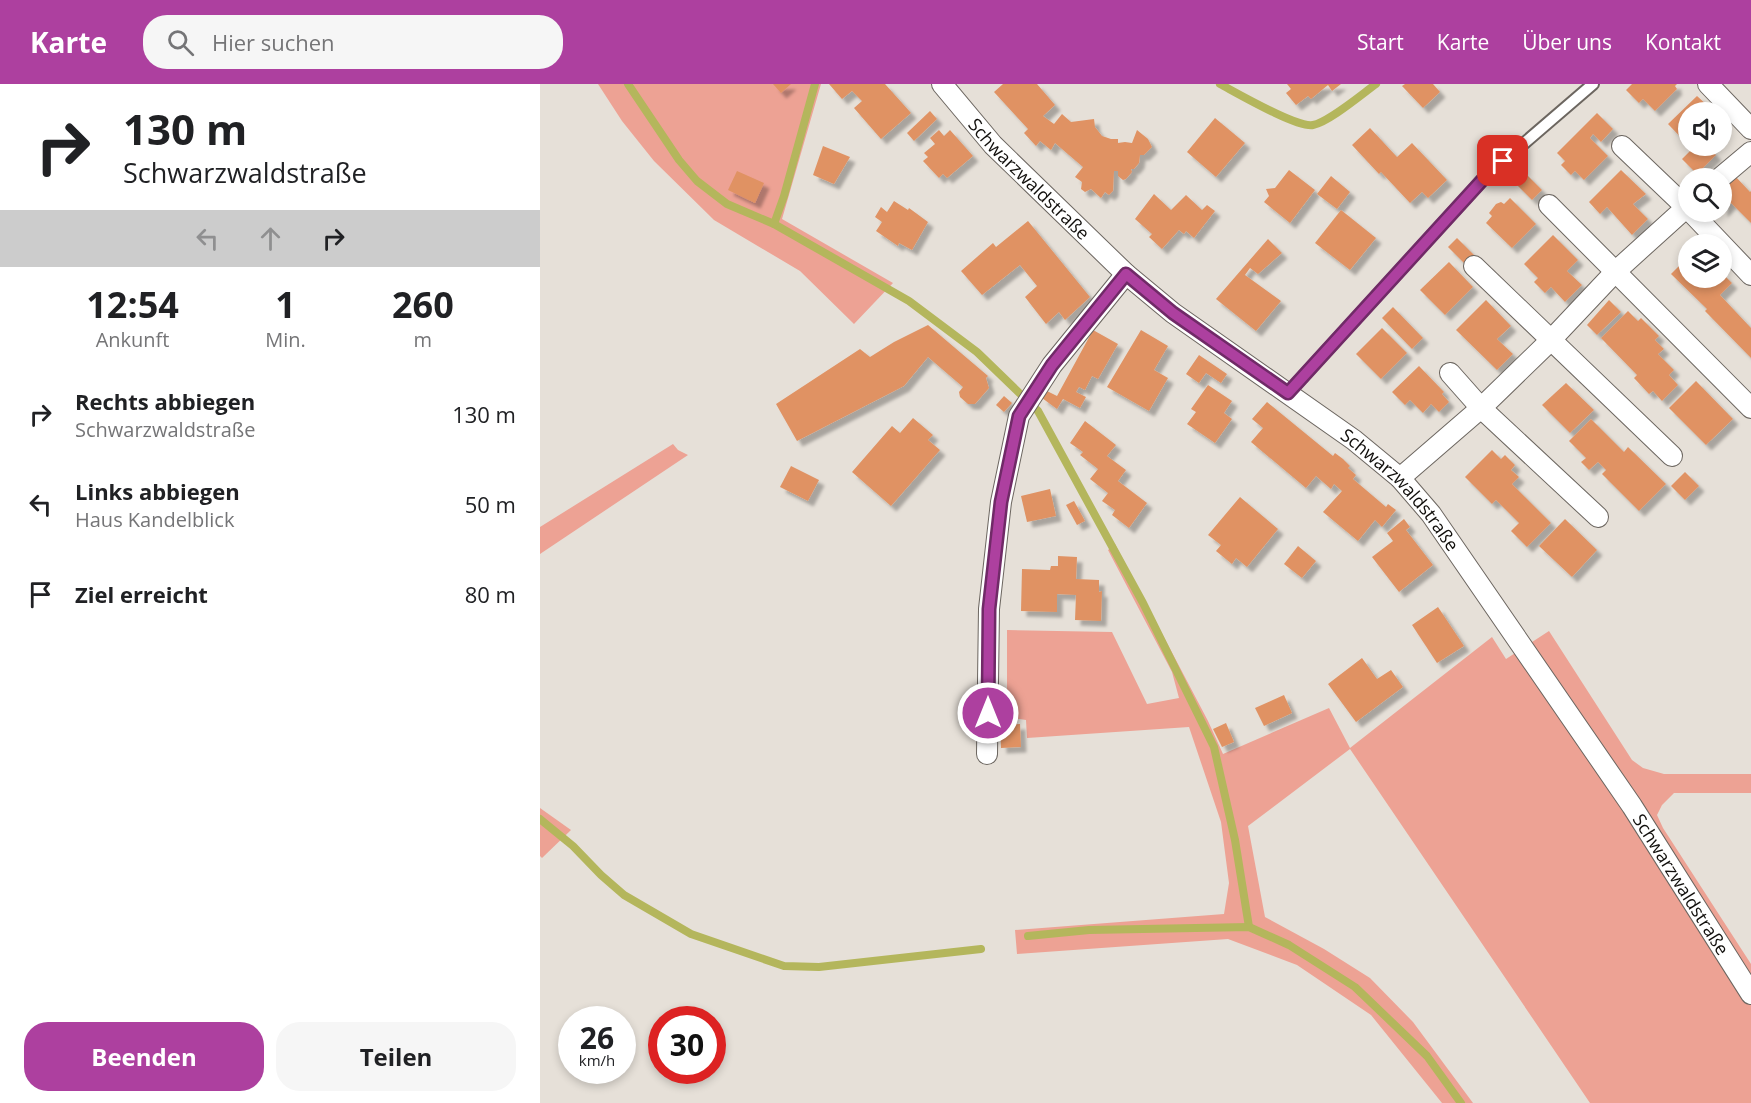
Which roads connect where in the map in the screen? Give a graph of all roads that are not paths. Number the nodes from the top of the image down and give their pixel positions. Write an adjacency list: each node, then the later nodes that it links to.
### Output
1 (942, 84): 14 (street, Schwarzwaldstraße)
2 (1593, 84): 18 (lane)
3 (1708, 84): 4 (street)
4 (1751, 129)
5 (1622, 146): 8 (street)
6 (1751, 152): 7 (street)
7 (1732, 168)
8 (1678, 198)
9 (1549, 205): 13 (street)
10 (1678, 217): 13 (street)
11 (1702, 222): 15 (street)
12 (1474, 266): 16 (street)
13 (1616, 271): 16 (street); 20 (street)
14 (1126, 274): 18 (street, Schwarzwaldstraße); 24 (street)
15 (1751, 275)
16 (1550, 341): 19 (street); 21 (street)
17 (1450, 373): 19 (street)
18 (1288, 393): 22 (street, Schwarzwaldstraße)
19 (1480, 408): 22 (street); 23 (street)
20 (1751, 408)
21 (1672, 456)
22 (1400, 478): 25 (street, Schwarzwaldstraße)
23 (1598, 517)
24 (987, 754)
25 (1751, 994)

